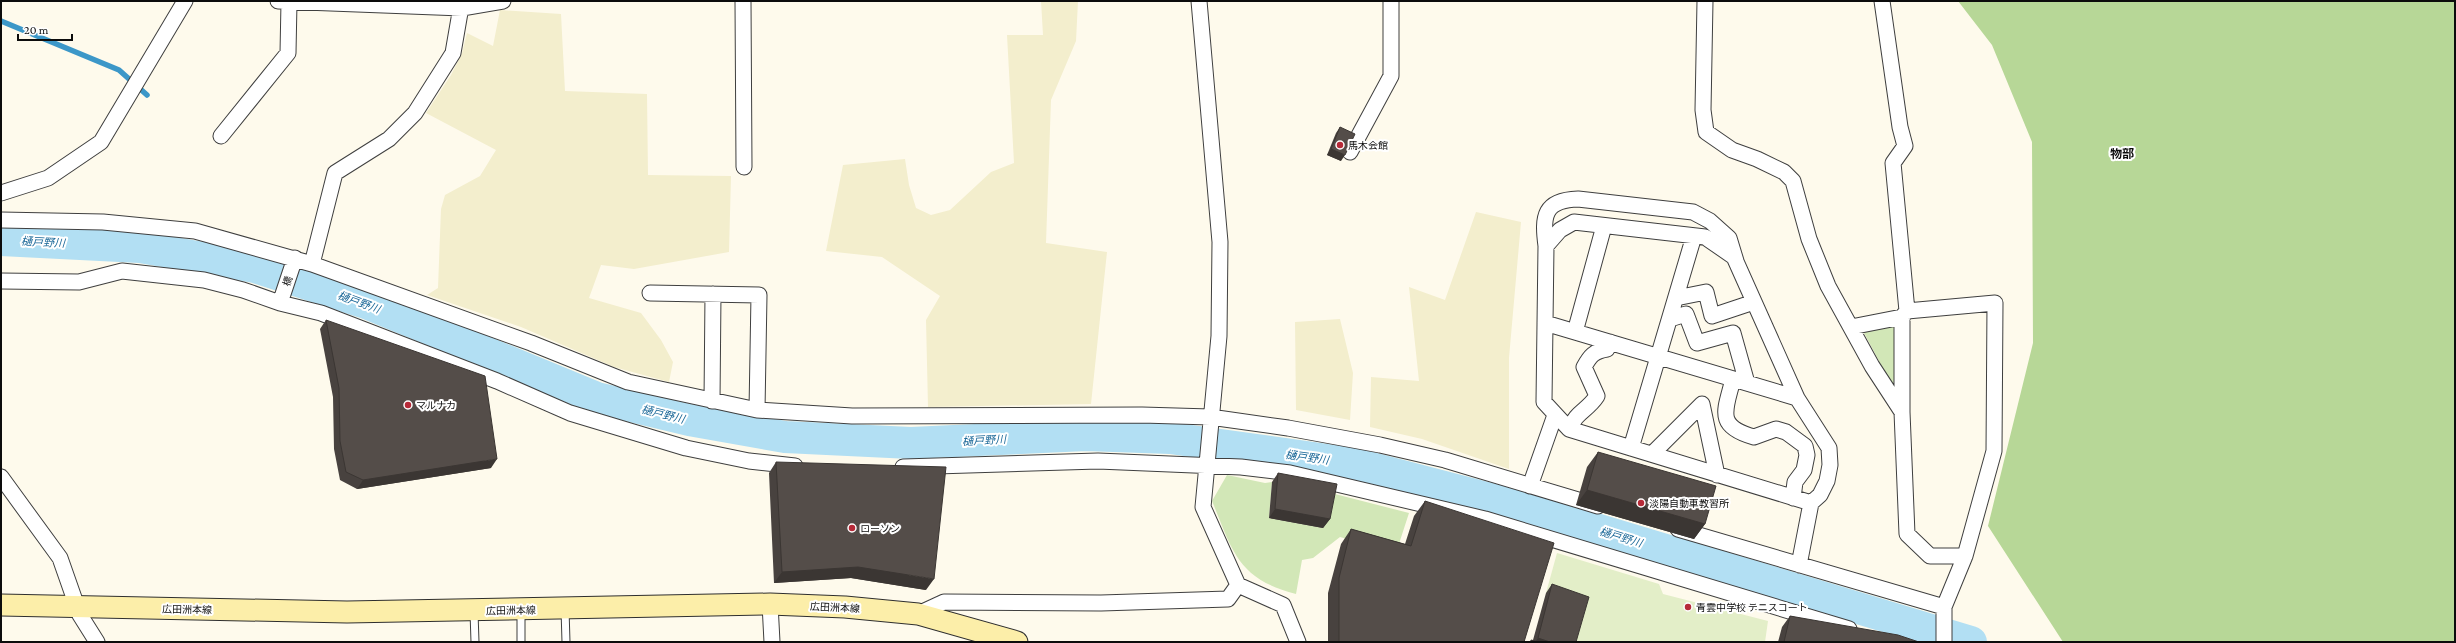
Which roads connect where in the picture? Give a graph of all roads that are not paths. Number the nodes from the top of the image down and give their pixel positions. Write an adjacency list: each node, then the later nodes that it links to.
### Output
1 (185, 1): 13 (street)
2 (283, 1): 9 (street); 10 (street)
3 (503, 1): 9 (street)
4 (743, 1): 12 (street)
5 (1199, 1): 40 (street)
6 (1391, 1): 11 (street)
7 (1705, 1): 30 (street)
8 (1882, 1): 27 (street)
9 (462, 4): 20 (street)
10 (222, 136)
11 (1350, 152)
12 (744, 168)
13 (1, 193)
14 (1, 220): 18 (street)
15 (1604, 226): 16 (street); 17 (street); 31 (street)
16 (1694, 236): 19 (street); 24 (street)
17 (1546, 246): 19 (street); 29 (street)
18 (295, 258): 20 (street); 26 (street, 橋)
19 (1736, 261): 25 (street)
20 (312, 264): 36 (street)
21 (1, 280): 26 (street)
22 (650, 293): 23 (street)
23 (713, 294): 36 (street); 37 (street)
24 (1676, 298): 25 (street); 28 (street)
25 (1754, 302): 35 (street)
26 (280, 303): 44 (street)
27 (1904, 314): 30 (street); 38 (street); 54 (street)
28 (1670, 319): 33 (street); 34 (street)
29 (1545, 323): 31 (street); 39 (street)
30 (1850, 327): 38 (street)
31 (1575, 332): 32 (street)
32 (1610, 342): 33 (street); 41 (street)
33 (1658, 357): 34 (street); 42 (street)
34 (1740, 381): 35 (street); 50 (street)
35 (1797, 398): 51 (street)
36 (712, 401): 37 (street)
37 (757, 410): 40 (street)
38 (1902, 412): 54 (street)
39 (1555, 414): 41 (street); 49 (street)
40 (1210, 417): 46 (street); 49 (street)
41 (1569, 429): 42 (street)
42 (1631, 448): 43 (street)
43 (1652, 454): 47 (street); 47 (street)
44 (812, 467)
45 (887, 467): 46 (street)
46 (1207, 467): 56 (street); 65 (street)
47 (1716, 475): 50 (street)
48 (1, 477): 59 (street)
49 (1530, 486): 52 (street)
50 (1793, 498): 51 (street)
51 (1811, 503): 55 (street)
52 (1612, 510)
53 (1665, 525): 55 (street)
54 (1966, 556): 60 (street)
55 (1799, 565): 60 (street)
56 (1238, 585): 64 (street); 72 (street)
57 (770, 604): 61 (main road, 広田洲本線); 64 (main road, 広田洲本線); 70 (street)
58 (1, 605): 59 (main road, 広田洲本線)
59 (77, 606): 63 (main road, 広田洲本線); 66 (street)
60 (1944, 607): 73 (street)
61 (565, 609): 62 (main road, 広田洲本線); 69 (lane)
62 (521, 610): 63 (main road, 広田洲本線); 68 (lane)
63 (474, 611): 67 (lane)
64 (918, 614): 71 (main road, 広田洲本線)
65 (1865, 634)
66 (97, 642)
67 (475, 642)
68 (521, 642)
69 (566, 642)
70 (772, 642)
71 (1017, 642)
72 (1298, 642)
73 (1944, 642)

